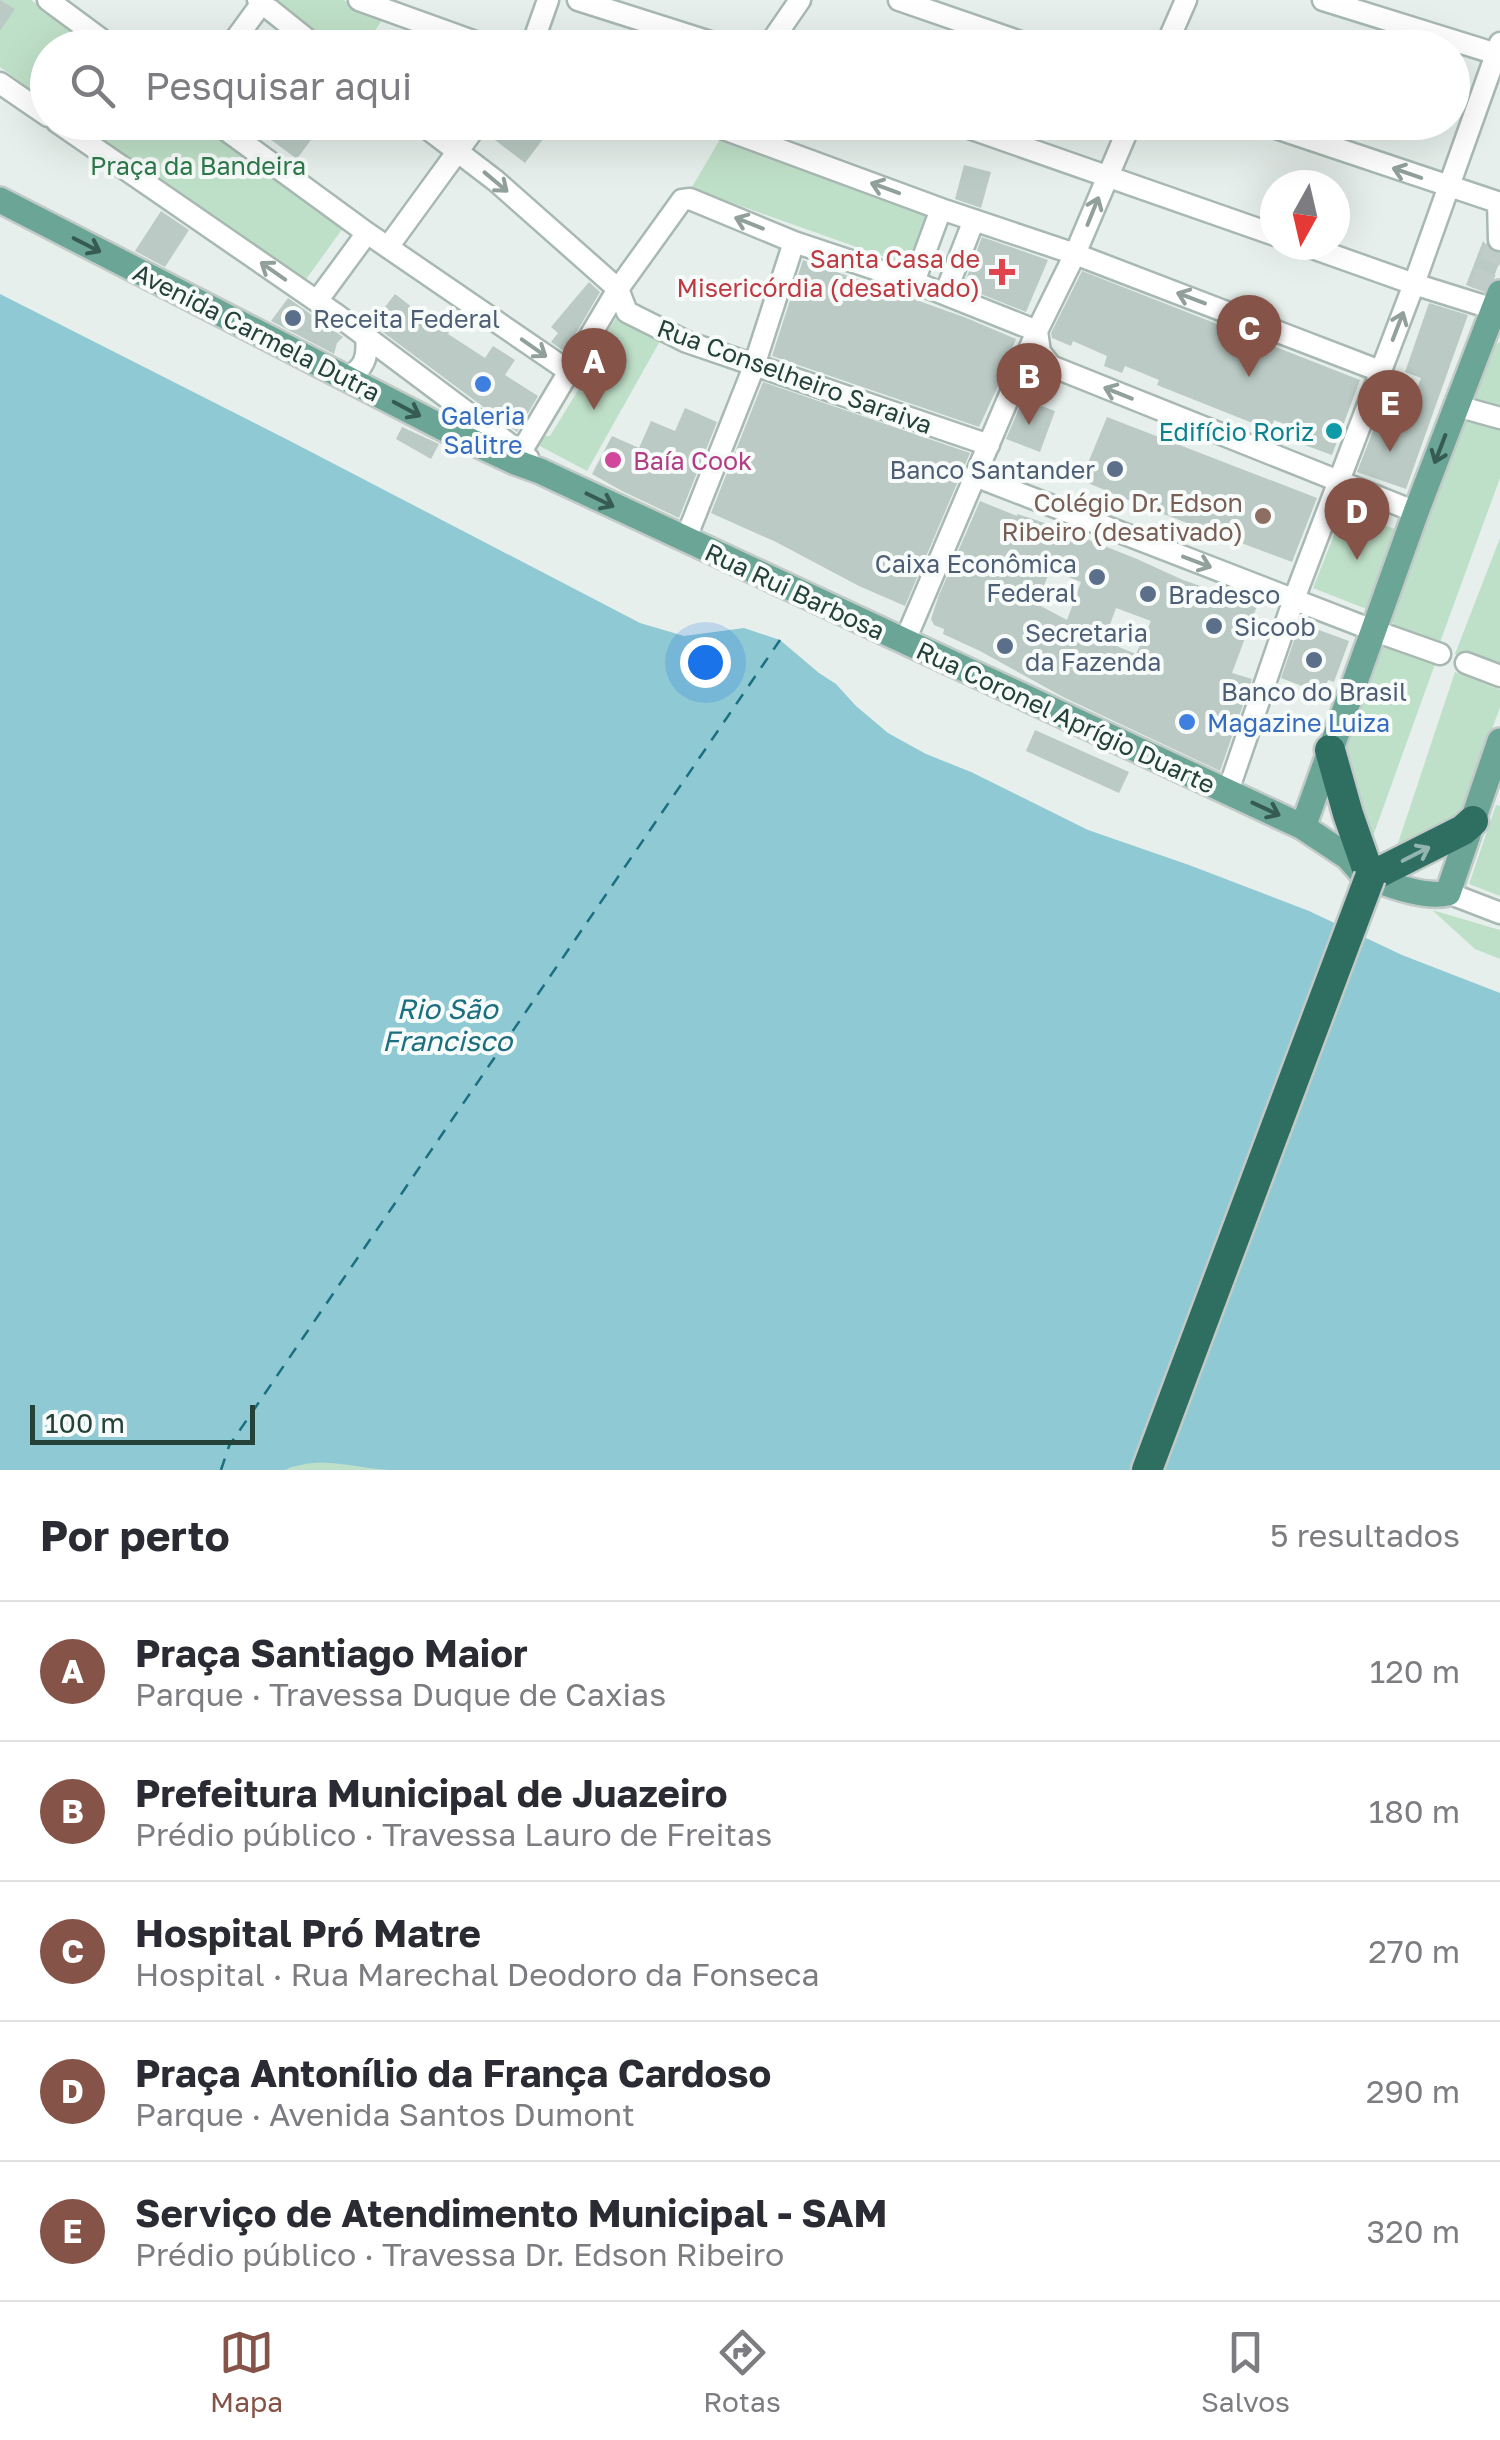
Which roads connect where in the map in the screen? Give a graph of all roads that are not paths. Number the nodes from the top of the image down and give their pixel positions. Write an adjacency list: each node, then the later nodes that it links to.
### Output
1 (48, 0): 10 (street)
2 (359, 0): 13 (street)
3 (548, 0): 14 (street)
4 (578, 0): 15 (street)
5 (800, 0): 16 (street)
6 (899, 0): 17 (street)
7 (1186, 0): 18 (street)
8 (1323, 0): 19 (street)
9 (261, 1): 11 (street); 12 (street)
10 (89, 30)
11 (241, 30)
12 (296, 30)
13 (442, 30)
14 (537, 30)
15 (672, 30)
16 (779, 30)
17 (986, 30)
18 (1173, 30)
19 (1429, 30)
20 (1470, 42): 21 (street)
21 (1499, 50): 24 (street)
22 (0, 83): 23 (street)
23 (30, 104)
24 (1470, 126)
25 (83, 140): 53 (street, one-way to 25)
26 (240, 140): 42 (street)
27 (444, 140): 34 (street, Rua Conselheiro Saraiva)
28 (466, 140): 34 (street)
29 (756, 140): 39 (street, one-way to 29)
30 (1005, 140): 35 (street)
31 (1124, 140): 35 (street)
32 (1310, 140): 36 (street, one-way to 32)
33 (1465, 140): 36 (street)
34 (458, 150): 45 (street); 50 (street, Rua Conselheiro Saraiva, one-way to 50)
35 (1108, 175): 41 (street); 46 (street, one-way to 35)
36 (1447, 187): 38 (street); 49 (street)
37 (0, 200): 59 (main road, Avenida Carmela Dutra, one-way to 59)
38 (1499, 202): 44 (street)
39 (940, 208): 40 (street); 48 (street)
40 (974, 220): 46 (street); 51 (street)
41 (1260, 230)
42 (368, 233): 45 (street); 53 (street)
43 (794, 242): 48 (street); 50 (street, one-way to 50); 56 (street)
44 (1498, 242)
45 (388, 248): 58 (street, one-way to 58)
46 (1075, 254): 54 (street); 57 (street, one-way to 46)
47 (1346, 260): 49 (street)
48 (914, 282): 51 (street)
49 (1414, 284): 52 (street); 57 (street, one-way to 49)
50 (618, 289): 56 (street, Rua Conselheiro Saraiva); 58 (street)
51 (946, 294): 54 (street)
52 (1488, 299): 60 (main road)
53 (317, 301): 55 (street)
54 (1037, 331): 62 (street); 65 (street, one-way to 54)
55 (366, 338): 59 (street); 63 (street)
56 (754, 364): 62 (street, Rua Conselheiro Saraiva); 67 (street)
57 (1380, 371): 65 (street)
58 (570, 372): 63 (street)
59 (346, 377): 63 (main road, Avenida Carmela Dutra, one-way to 63)
60 (1457, 406): 61 (street); 66 (main road, one-way to 66)
61 (1500, 418)
62 (989, 444): 64 (street)
63 (525, 461): 67 (main road, Avenida Carmela Dutra, one-way to 67)
64 (975, 476): 68 (street, one-way to 68); 70 (street)
65 (1338, 482): 66 (street); 68 (street)
66 (1416, 512): 69 (main road)
67 (687, 536): 70 (main road, Rua Rui Barbosa)
68 (1294, 600): 69 (street); 76 (street)
69 (1375, 631): 71 (street); 75 (main road)
70 (904, 643): 76 (main road, Rua Coronel Aprígio Duarte)
71 (1440, 654)
72 (1466, 664): 73 (street)
73 (1500, 676)
74 (1500, 741): 77 (main road)
75 (1333, 763): 78 (main road); 79 (highway)
76 (1228, 791): 78 (main road, Rua Coronel Aprígio Duarte, one-way to 78)
77 (1468, 826): 79 (highway, one-way to 77); 80 (main road)
78 (1304, 827): 79 (main road, Rua Coronel Aprígio Duarte)
79 (1366, 876): 80 (main road); 82 (highway, bridge)
80 (1449, 890): 81 (street)
81 (1500, 912)
82 (1147, 1470)

